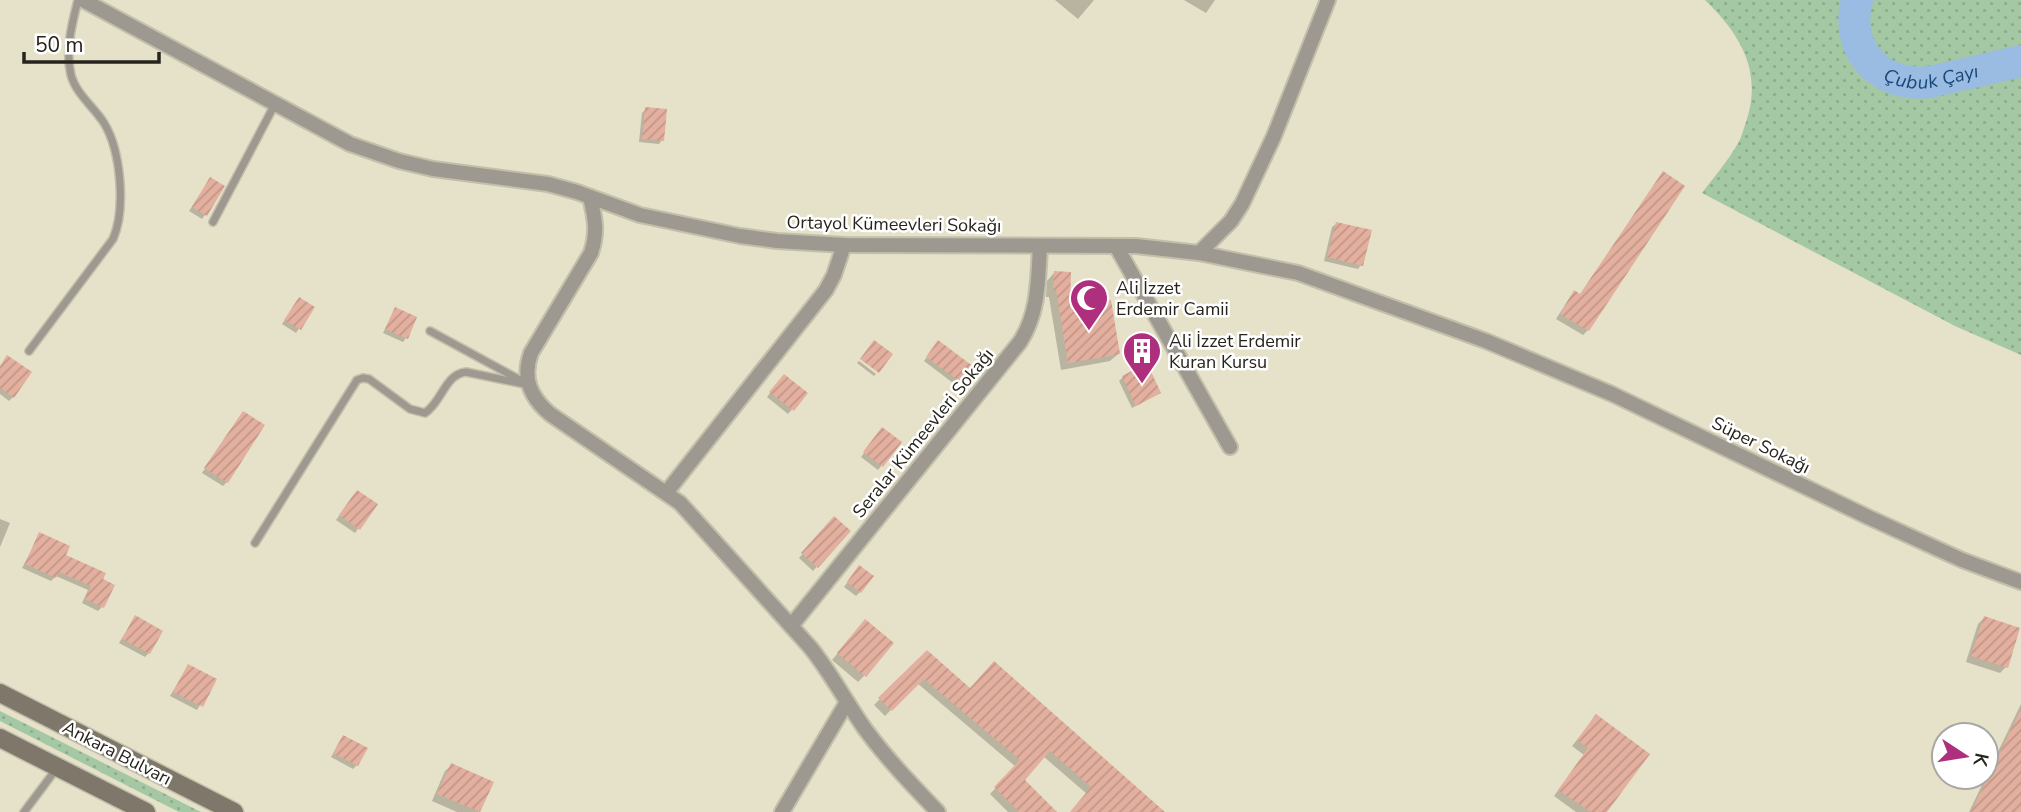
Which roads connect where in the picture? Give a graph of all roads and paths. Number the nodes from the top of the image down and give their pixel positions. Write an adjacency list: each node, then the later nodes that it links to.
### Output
1 (80, 0): 3 (street, Ortayol Kümeevleri Sokağı); 12 (lane)
2 (1328, 0): 9 (street)
3 (275, 104): 4 (street, Ortayol Kümeevleri Sokağı); 5 (lane)
4 (590, 197): 6 (street, Ortayol Kümeevleri Sokağı); 13 (street)
5 (213, 222)
6 (845, 245): 7 (street, Ortayol Kümeevleri Sokağı); 15 (street)
7 (1040, 246): 8 (street, Ortayol Kümeevleri Sokağı); 18 (street, Seralar Kümeevleri Sokağı)
8 (1116, 246): 9 (street, Ortayol Kümeevleri Sokağı); 14 (street)
9 (1199, 253): 11 (street, Ortayol Kümeevleri Sokağı)
10 (430, 331): 13 (lane)
11 (1486, 341): 17 (street, Süper Sokağı)
12 (29, 351)
13 (528, 385): 15 (street); 16 (lane)
14 (1230, 447)
15 (666, 493): 18 (street)
16 (255, 543)
17 (2021, 582)
18 (791, 626): 20 (street)
19 (0, 693): 25 (main road, Ankara Bulvarı)
20 (847, 702): 26 (street); 27 (street)
21 (0, 738): 22 (main road)
22 (58, 767): 23 (lane); 24 (main road)
23 (24, 812)
24 (146, 812)
25 (234, 812)
26 (782, 812)
27 (938, 812)

